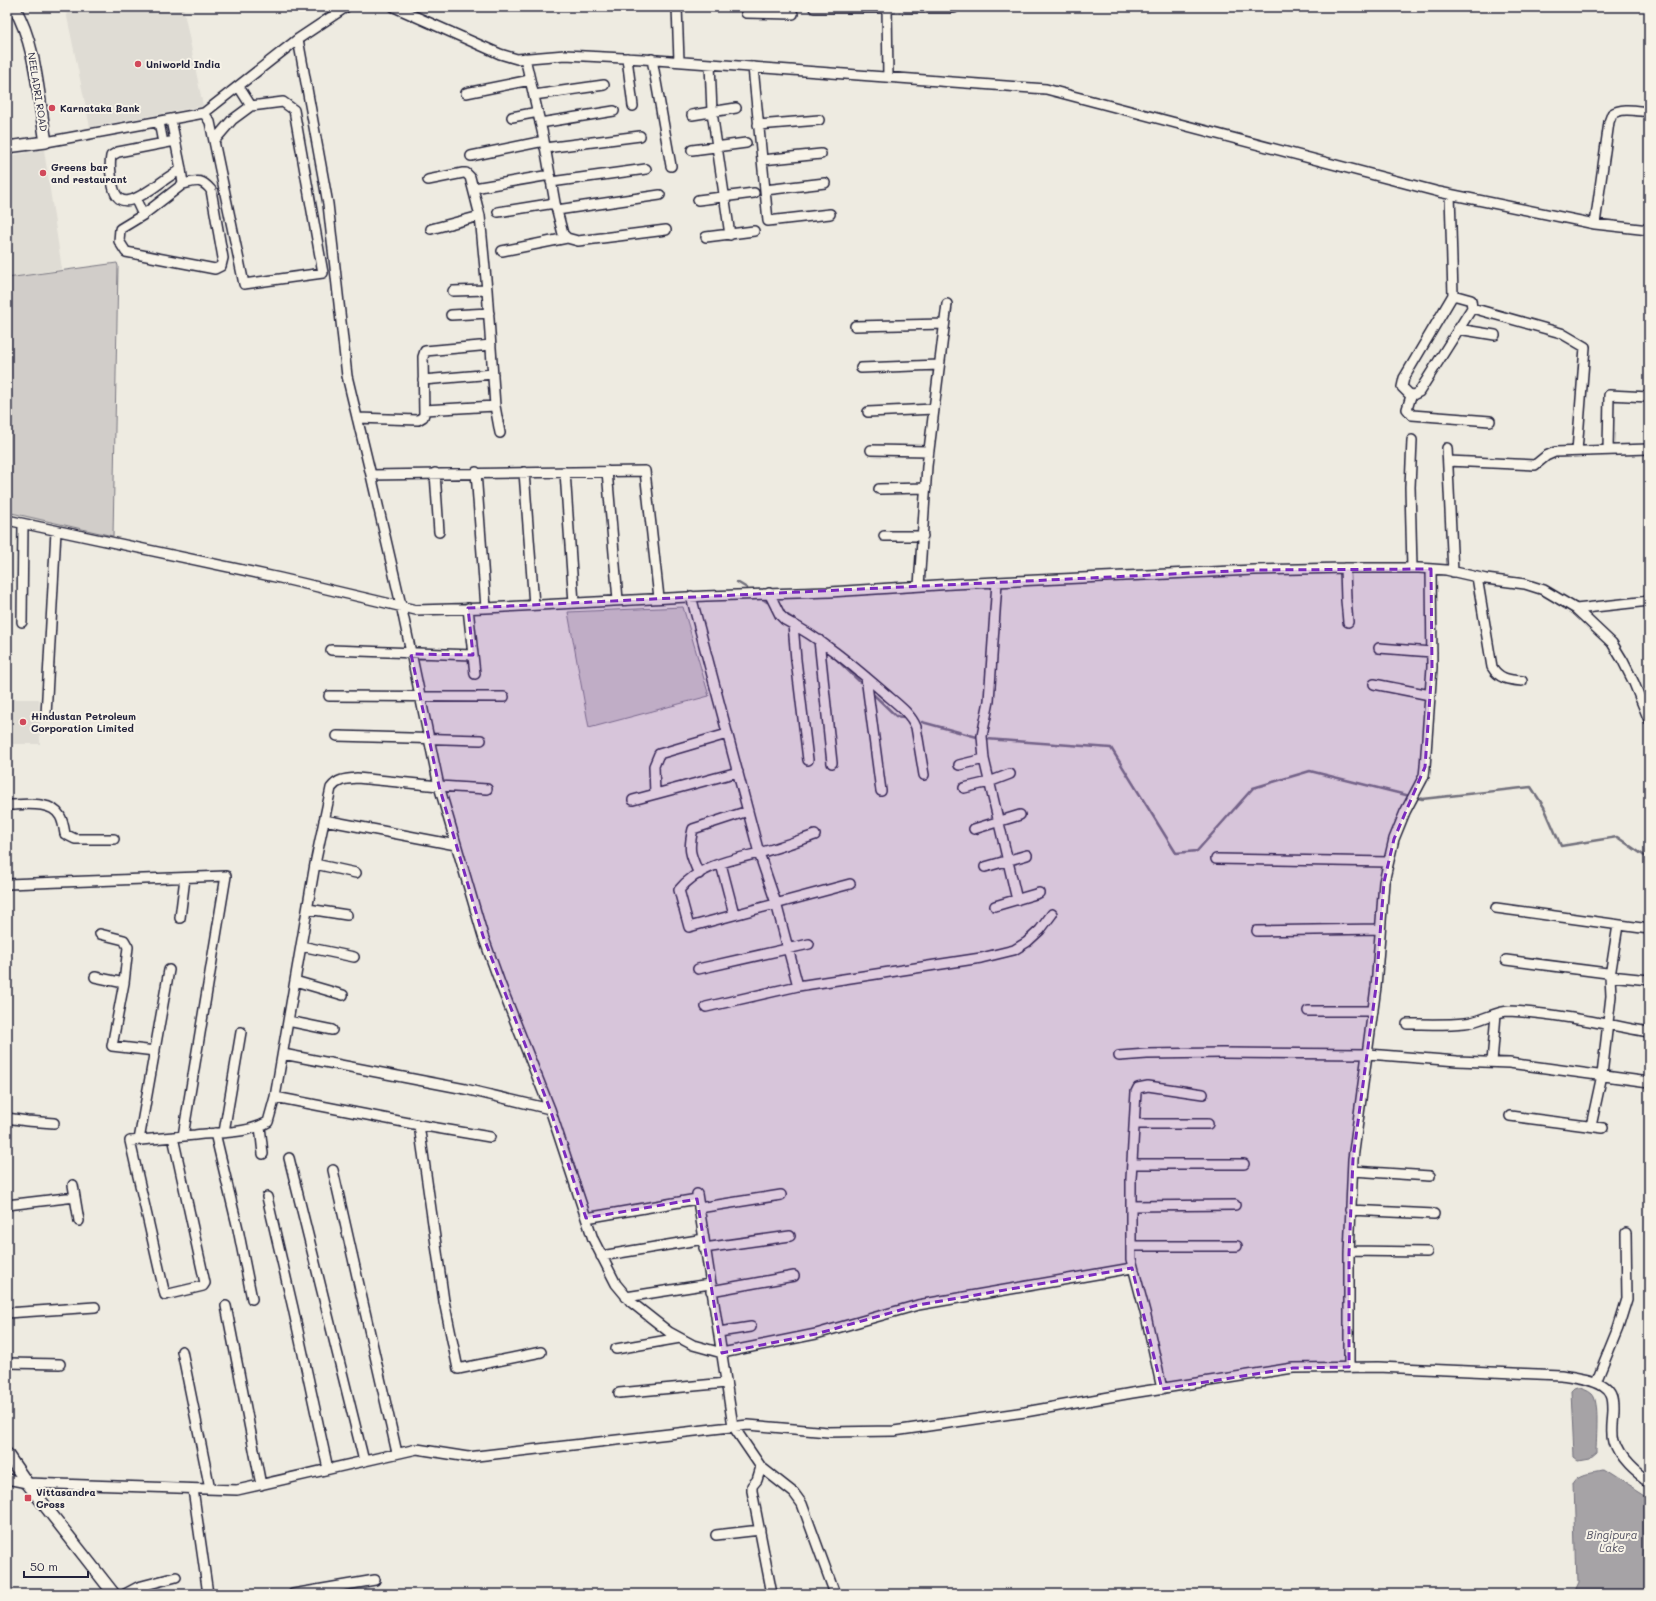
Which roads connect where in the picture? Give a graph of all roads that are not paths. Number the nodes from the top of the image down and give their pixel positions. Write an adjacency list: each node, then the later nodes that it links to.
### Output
1 (14, 7): 41 (main road, NEELADRI ROAD)
2 (346, 7): 10 (street)
3 (394, 7): 11 (street)
4 (677, 7): 14 (street)
5 (746, 7): 9 (street)
6 (814, 8): 7 (street)
7 (887, 8): 8 (street); 17 (street)
8 (954, 8)
9 (793, 14)
10 (298, 39): 20 (street); 102 (street)
11 (525, 58): 12 (street); 18 (street)
12 (627, 58): 13 (street); 24 (street)
13 (652, 59): 14 (street); 51 (street)
14 (679, 61): 15 (street)
15 (710, 64): 16 (street); 28 (street)
16 (753, 67): 17 (street); 37 (street)
17 (888, 77): 61 (street)
18 (530, 80): 21 (street); 22 (street)
19 (604, 85): 22 (street)
20 (239, 87): 23 (street); 30 (street)
21 (466, 93)
22 (534, 95): 27 (street)
23 (251, 106): 40 (street); 40 (street)
24 (633, 106)
25 (736, 108): 28 (street)
26 (614, 111): 36 (street)
27 (538, 112): 32 (street); 36 (street)
28 (712, 112): 31 (street); 46 (street)
29 (1649, 112): 71 (street)
30 (204, 114): 33 (street); 40 (street)
31 (692, 115)
32 (512, 117)
33 (171, 120): 35 (street); 39 (street)
34 (820, 120): 37 (street)
35 (158, 122): 41 (street); 42 (street)
36 (540, 123): 44 (street)
37 (758, 125): 50 (street)
38 (640, 136): 44 (street)
39 (175, 141): 42 (street); 52 (street)
40 (214, 141)
41 (46, 142): 45 (main road, NEELADRI ROAD)
42 (163, 143): 64 (street)
43 (746, 143): 46 (street)
44 (545, 145): 49 (street); 54 (street)
45 (7, 147)
46 (716, 147): 47 (street); 63 (street)
47 (692, 150)
48 (821, 154): 50 (street)
49 (471, 156)
50 (762, 160): 59 (street)
51 (671, 166)
52 (181, 169): 57 (street); 64 (street)
53 (646, 169): 54 (street)
54 (551, 178): 58 (street); 66 (street)
55 (428, 180): 58 (street)
56 (825, 183): 59 (street)
57 (183, 184): 69 (street); 69 (street)
58 (474, 188): 70 (street)
59 (764, 190): 68 (street)
60 (754, 192): 63 (street)
61 (1450, 194): 71 (street); 82 (street)
62 (660, 195): 66 (street)
63 (724, 196): 65 (street); 76 (street)
64 (136, 200): 69 (street)
65 (698, 200)
66 (556, 207): 67 (street); 78 (street)
67 (498, 212)
68 (830, 214)
69 (143, 215)
70 (480, 216): 72 (street); 80 (street)
71 (1595, 224): 74 (street)
72 (431, 229)
73 (666, 230): 78 (street)
74 (1649, 230)
75 (754, 231): 76 (street)
76 (730, 234): 77 (street)
77 (706, 237)
78 (567, 238): 79 (street)
79 (502, 250)
80 (486, 290): 81 (street); 85 (street)
81 (454, 291)
82 (1453, 296): 84 (street); 96 (street)
83 (947, 304): 87 (street)
84 (1472, 308): 89 (street); 111 (street)
85 (489, 313): 86 (street); 91 (street)
86 (452, 315)
87 (944, 324): 88 (street); 92 (street)
88 (855, 326)
89 (1458, 329): 90 (street); 96 (street)
90 (1495, 335)
91 (491, 345): 94 (street); 95 (street)
92 (939, 365): 93 (street); 99 (street)
93 (860, 368)
94 (493, 374): 95 (street); 98 (street)
95 (423, 380): 100 (street)
96 (1411, 396): 103 (street)
97 (1649, 397): 108 (street)
98 (495, 406): 100 (street); 104 (street)
99 (934, 409): 101 (street); 110 (street)
100 (424, 410): 102 (street)
101 (868, 412)
102 (357, 418): 118 (street)
103 (1490, 421)
104 (500, 433)
105 (1412, 440): 128 (street)
106 (1447, 448): 112 (street)
107 (872, 450): 110 (street)
108 (1608, 450): 109 (street); 111 (street)
109 (1649, 450)
110 (929, 451): 119 (street)
111 (1577, 451): 112 (street)
112 (1448, 461): 130 (street)
113 (607, 471): 116 (street); 136 (street); 137 (street)
114 (476, 472): 115 (street); 117 (street); 143 (street)
115 (524, 472): 116 (street); 141 (street)
116 (565, 472): 139 (street)
117 (435, 473): 118 (street); 124 (street)
118 (371, 474): 140 (street)
119 (926, 488): 120 (street); 126 (street)
120 (879, 489)
121 (7, 520): 122 (street)
122 (23, 524): 123 (street); 145 (street)
123 (56, 531): 140 (street); 162 (street)
124 (439, 532)
125 (884, 536): 126 (street)
126 (923, 536): 133 (street)
127 (1345, 568): 128 (street); 132 (street); 146 (street)
128 (1412, 568): 129 (street)
129 (1431, 569): 130 (street); 151 (street)
130 (1453, 572): 131 (street)
131 (1477, 577): 144 (street); 156 (street)
132 (997, 582): 133 (street); 168 (street)
133 (919, 586): 134 (street)
134 (769, 594): 135 (street); 147 (street)
135 (691, 596): 136 (street); 164 (street)
136 (658, 598): 137 (street)
137 (618, 600): 139 (street)
138 (1649, 601): 144 (street)
139 (574, 603): 141 (street)
140 (401, 605): 142 (street); 152 (street)
141 (534, 605): 143 (street)
142 (468, 608): 143 (street); 153 (street)
143 (486, 608)
144 (1576, 609): 163 (street)
145 (22, 622)
146 (1348, 622)
147 (795, 625): 148 (street); 169 (street)
148 (819, 643): 155 (street); 170 (street)
149 (1379, 648): 151 (street)
150 (330, 650): 152 (street)
151 (1432, 652): 158 (street)
152 (411, 654): 153 (street); 160 (street)
153 (472, 655): 154 (street)
154 (475, 674)
155 (866, 677): 174 (street); 179 (street)
156 (1522, 681)
157 (1374, 684): 158 (street)
158 (1430, 695): 195 (street)
159 (329, 696): 160 (street)
160 (421, 697): 161 (street); 166 (street)
161 (504, 697)
162 (46, 715)
163 (1649, 720)
164 (727, 734): 172 (street); 180 (street)
165 (337, 736): 166 (street)
166 (428, 738): 167 (street); 176 (street)
167 (481, 740)
168 (984, 759): 171 (street); 175 (street)
169 (808, 760)
170 (832, 762)
171 (959, 765)
172 (738, 772): 180 (street); 183 (street)
173 (1010, 774): 175 (street)
174 (924, 775)
175 (989, 782): 177 (street); 186 (street)
176 (439, 786): 178 (street); 185 (street); 190 (street)
177 (964, 788)
178 (487, 789)
179 (881, 791)
180 (655, 794): 181 (street)
181 (633, 800)
182 (7, 805): 189 (street)
183 (748, 811): 191 (street); 200 (street)
184 (1020, 815): 186 (street)
185 (324, 820): 190 (street); 196 (street)
186 (998, 823): 187 (street); 194 (street)
187 (974, 829)
188 (815, 835): 191 (street)
189 (114, 839)
190 (456, 845): 252 (street)
191 (759, 853): 197 (street); 206 (street)
192 (1027, 855): 194 (street)
193 (1216, 860): 195 (street)
194 (1007, 861): 198 (street); 205 (street)
195 (1388, 862): 215 (street)
196 (315, 864): 199 (street); 209 (street)
197 (721, 864): 200 (street); 210 (street)
198 (985, 867)
199 (356, 873)
200 (698, 874): 210 (street)
201 (185, 878): 202 (street); 213 (street); 263 (street)
202 (7, 884)
203 (850, 884): 206 (street)
204 (1039, 893): 205 (street)
205 (1017, 900): 207 (street)
206 (776, 903): 210 (street); 221 (street)
207 (995, 906)
208 (1496, 908): 214 (street)
209 (308, 909): 212 (street); 220 (street)
210 (734, 914)
211 (1052, 914): 231 (street)
212 (348, 915)
213 (180, 918)
214 (1618, 925): 216 (street); 226 (street)
215 (1380, 929): 217 (street); 235 (street)
216 (1649, 929)
217 (1257, 931)
218 (100, 934): 230 (street)
219 (808, 944): 221 (street)
220 (301, 946): 222 (street); 229 (street)
221 (789, 948): 224 (street); 231 (street)
222 (354, 957)
223 (1506, 960): 226 (street)
224 (698, 969)
225 (169, 970): 243 (street)
226 (1610, 976): 228 (street); 239 (street)
227 (95, 977): 230 (street)
228 (1649, 980)
229 (295, 981): 232 (street); 237 (street)
230 (124, 983): 243 (street)
231 (798, 986): 233 (street)
232 (343, 995)
233 (706, 1007)
234 (1308, 1011): 235 (street)
235 (1373, 1011): 245 (street)
236 (1496, 1014): 238 (street); 239 (street); 247 (street)
237 (288, 1021): 240 (street); 244 (street)
238 (1407, 1024)
239 (1608, 1025): 242 (street); 248 (street)
240 (332, 1030)
241 (241, 1032): 262 (street)
242 (1649, 1032)
243 (155, 1051): 266 (street)
244 (283, 1054): 251 (street); 252 (street)
245 (1368, 1054): 246 (street); 247 (street); 272 (street)
246 (1119, 1056)
247 (1492, 1062): 248 (street)
248 (1602, 1075): 249 (street); 260 (street)
249 (1649, 1082)
250 (1203, 1094): 256 (street)
251 (275, 1097): 258 (street); 259 (street)
252 (550, 1109): 284 (street)
253 (1510, 1116): 260 (street)
254 (7, 1118): 255 (street)
255 (54, 1123)
256 (1135, 1124): 257 (street); 269 (street)
257 (1208, 1124)
258 (419, 1125): 264 (street); 307 (street)
259 (260, 1126): 262 (street); 267 (street)
260 (1591, 1126): 261 (street)
261 (1603, 1128)
262 (219, 1133): 263 (street); 298 (street)
263 (183, 1136): 265 (street)
264 (490, 1136)
265 (173, 1137): 266 (street); 266 (street)
266 (139, 1140)
267 (263, 1154)
268 (289, 1158): 319 (street)
269 (1132, 1164): 270 (street); 281 (street)
270 (1244, 1164)
271 (333, 1170): 317 (street)
272 (1353, 1171): 273 (street); 282 (street)
273 (1430, 1176)
274 (73, 1185): 276 (street)
275 (781, 1196): 278 (street)
276 (75, 1197): 279 (street); 285 (street)
277 (267, 1197): 321 (street)
278 (698, 1200): 284 (street); 288 (street)
279 (7, 1204)
280 (1235, 1205): 281 (street)
281 (1131, 1206): 289 (street)
282 (1350, 1210): 283 (street); 291 (street)
283 (1434, 1214)
284 (586, 1218): 293 (street)
285 (79, 1221)
286 (1626, 1233): 312 (street)
287 (790, 1236): 288 (street)
288 (704, 1244): 293 (street); 296 (street)
289 (1131, 1246): 290 (street); 294 (street)
290 (1237, 1246)
291 (1349, 1251): 292 (street); 311 (street)
292 (1427, 1252)
293 (601, 1256): 297 (street)
294 (1132, 1268): 308 (street); 314 (street)
295 (794, 1276): 296 (street)
296 (711, 1288): 297 (street); 303 (street)
297 (626, 1297): 304 (street)
298 (252, 1299)
299 (226, 1306): 325 (street)
300 (95, 1308): 301 (street)
301 (7, 1313)
302 (751, 1327): 303 (street)
303 (719, 1332): 308 (street)
304 (680, 1338): 305 (street); 308 (street)
305 (616, 1349)
306 (182, 1351): 327 (street)
307 (541, 1352)
308 (722, 1353): 313 (street)
309 (7, 1363): 310 (street)
310 (60, 1364)
311 (1349, 1367): 312 (street); 314 (street)
312 (1596, 1382): 324 (street)
313 (726, 1383): 315 (street); 316 (street)
314 (1162, 1389): 316 (street)
315 (619, 1393)
316 (733, 1426): 317 (street); 320 (street)
317 (397, 1453): 319 (street)
318 (7, 1454): 323 (main road)
319 (364, 1461): 321 (street)
320 (761, 1467): 328 (street); 338 (street)
321 (328, 1469): 325 (street)
322 (7, 1479): 323 (street)
323 (28, 1483): 326 (street); 333 (main road)
324 (1649, 1483)
325 (261, 1485): 327 (street)
326 (193, 1489): 327 (street); 335 (street)
327 (210, 1489)
328 (760, 1530): 329 (street); 337 (street)
329 (716, 1535)
330 (176, 1577): 334 (street)
331 (375, 1580): 332 (street)
332 (321, 1592): 336 (street)
333 (114, 1594)
334 (126, 1594)
335 (208, 1594)
336 (293, 1594)
337 (772, 1594)
338 (835, 1594)

